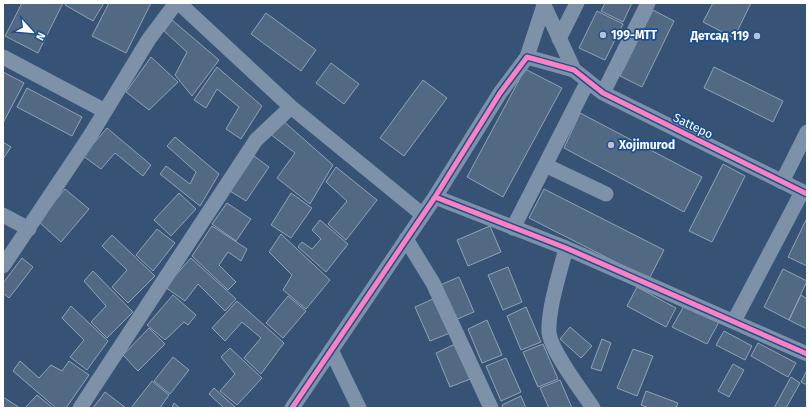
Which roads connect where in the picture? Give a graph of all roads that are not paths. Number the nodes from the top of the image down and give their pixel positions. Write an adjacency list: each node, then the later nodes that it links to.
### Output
1 (178, 3): 11 (street); 12 (street)
2 (577, 3): 5 (street)
3 (648, 3): 10 (street)
4 (544, 4): 5 (street); 7 (street)
5 (560, 39): 8 (street)
6 (3, 57): 12 (street)
7 (527, 57): 8 (street); 18 (street)
8 (574, 70): 9 (street, Sattepo)
9 (588, 81): 10 (street, Sattepo); 14 (street)
10 (603, 93): 15 (street, Sattepo)
11 (291, 107): 20 (street); 29 (street)
12 (105, 111): 22 (street)
13 (807, 132): 15 (street)
14 (545, 165): 17 (street); 21 (street)
15 (782, 182): 16 (street, Sattepo)
16 (805, 193): 26 (street)
17 (606, 194)
18 (435, 197): 20 (street); 21 (street)
19 (3, 215): 22 (street)
20 (423, 215): 23 (street)
21 (513, 228): 24 (street)
22 (29, 229): 25 (street)
23 (406, 239): 27 (street); 32 (street)
24 (566, 248): 26 (street); 33 (street)
25 (3, 266)
26 (734, 321): 28 (street)
27 (332, 350): 30 (street); 31 (street)
28 (807, 354)
29 (80, 408)
30 (292, 408)
31 (359, 408)
32 (491, 408)
33 (593, 408)

